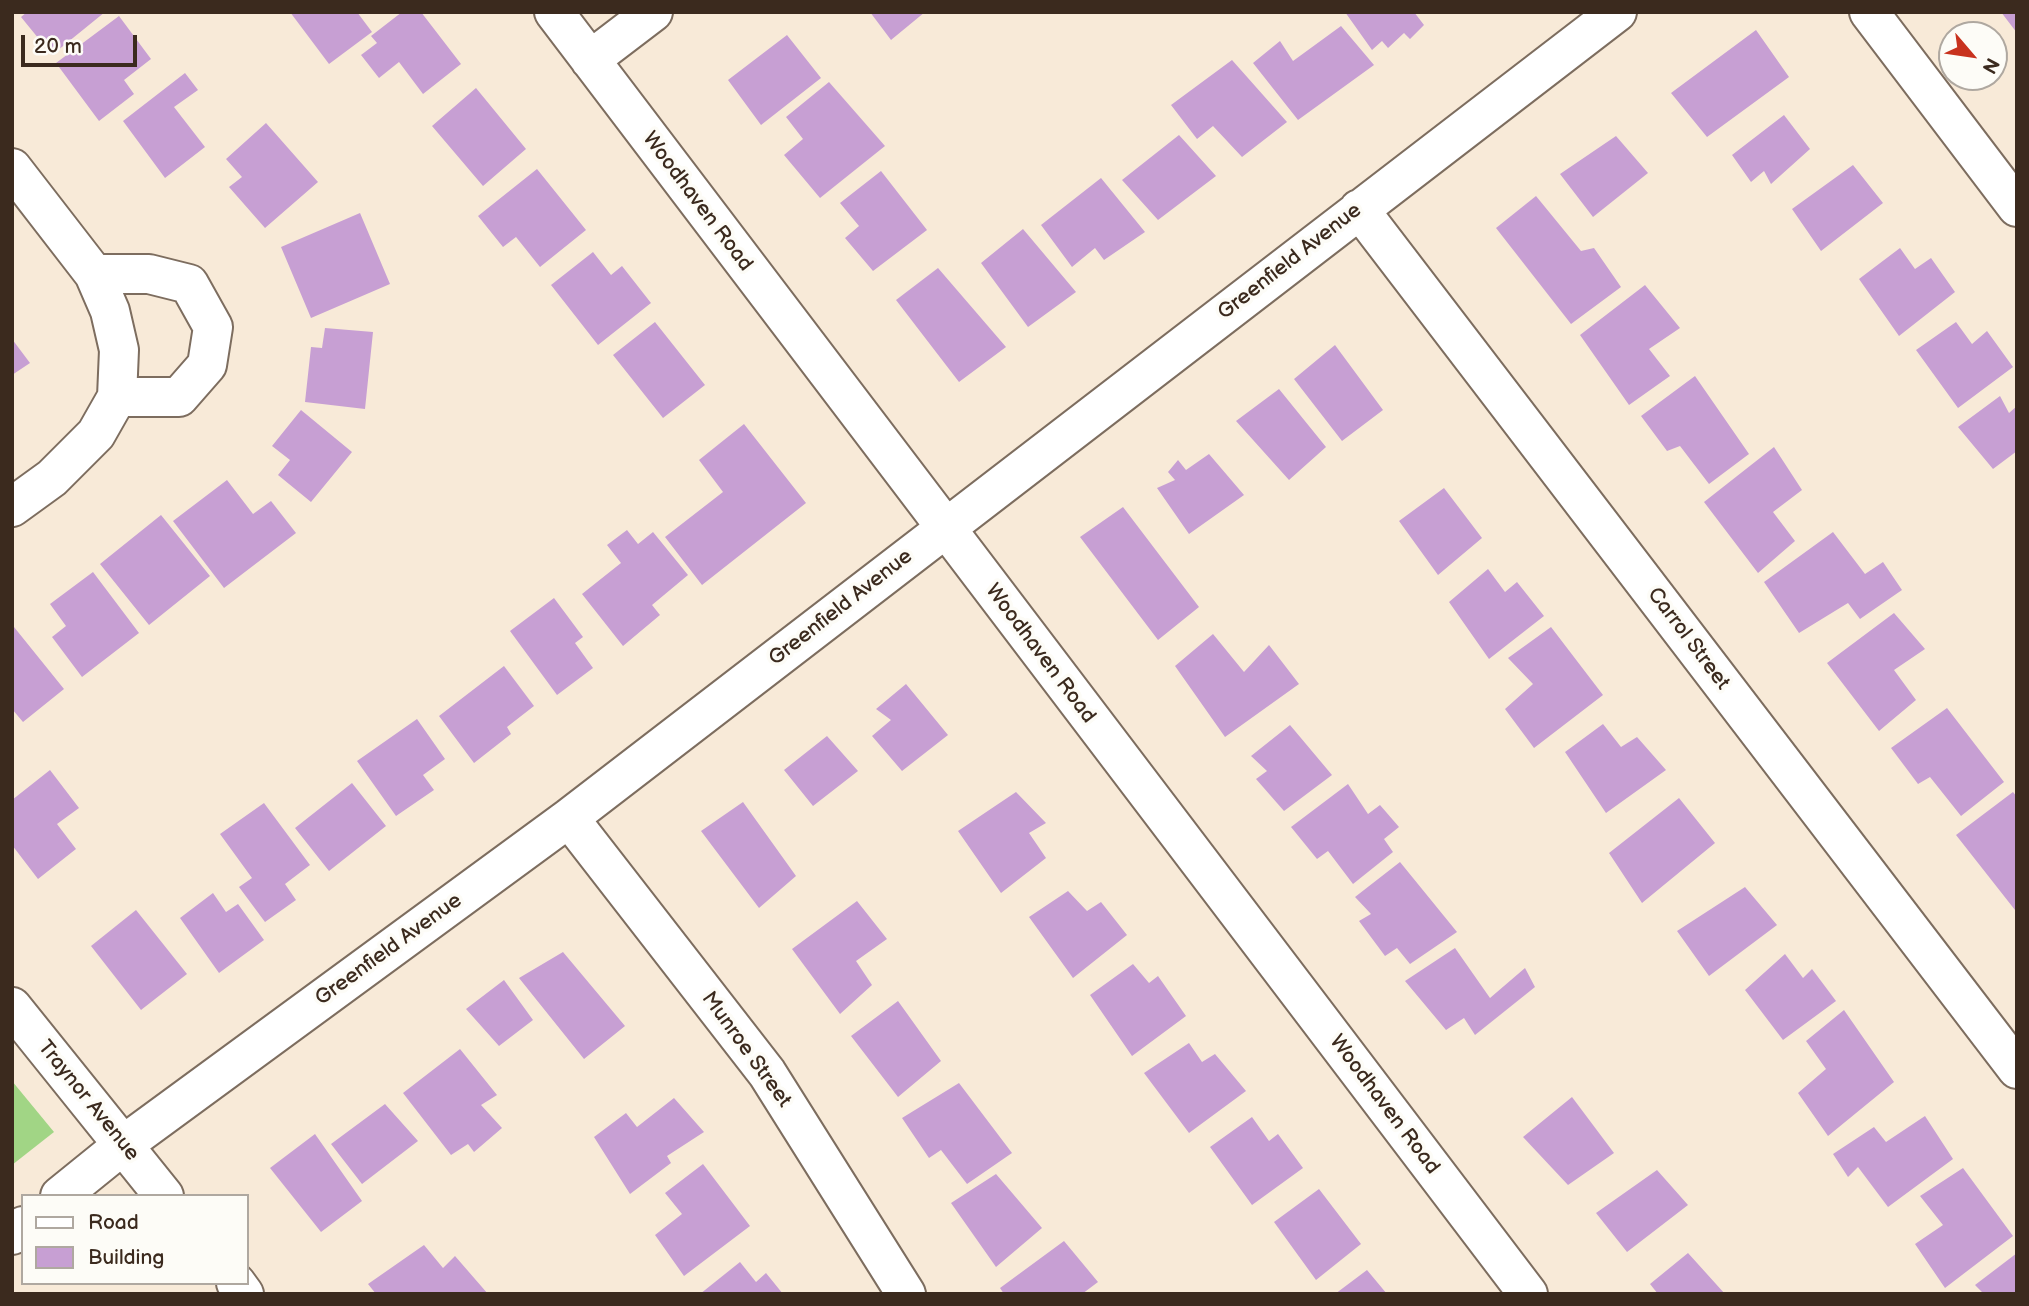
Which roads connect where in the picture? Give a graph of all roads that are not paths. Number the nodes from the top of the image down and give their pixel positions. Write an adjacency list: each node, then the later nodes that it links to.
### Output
1 (554, 12): 5 (street, Woodhaven Road)
2 (653, 12): 5 (street)
3 (1617, 12): 8 (street, Greenfield Avenue)
4 (1869, 12): 7 (street)
5 (590, 60): 12 (street, Woodhaven Road)
6 (12, 168): 9 (street)
7 (2017, 207)
8 (1359, 209): 12 (street, Greenfield Avenue); 15 (street, Carrol Street)
9 (94, 274): 10 (street); 10 (street)
10 (117, 397): 11 (street)
11 (12, 507)
12 (943, 528): 13 (street, Greenfield Avenue); 20 (street, Woodhaven Road)
13 (569, 818): 16 (street, Greenfield Avenue); 19 (street, Munroe Street)
14 (12, 1007): 16 (street, Traynor Avenue)
15 (2017, 1069)
16 (123, 1145): 17 (street, Greenfield Avenue); 18 (street, Traynor Avenue)
17 (62, 1194)
18 (162, 1194)
19 (906, 1294)
20 (1528, 1294)

